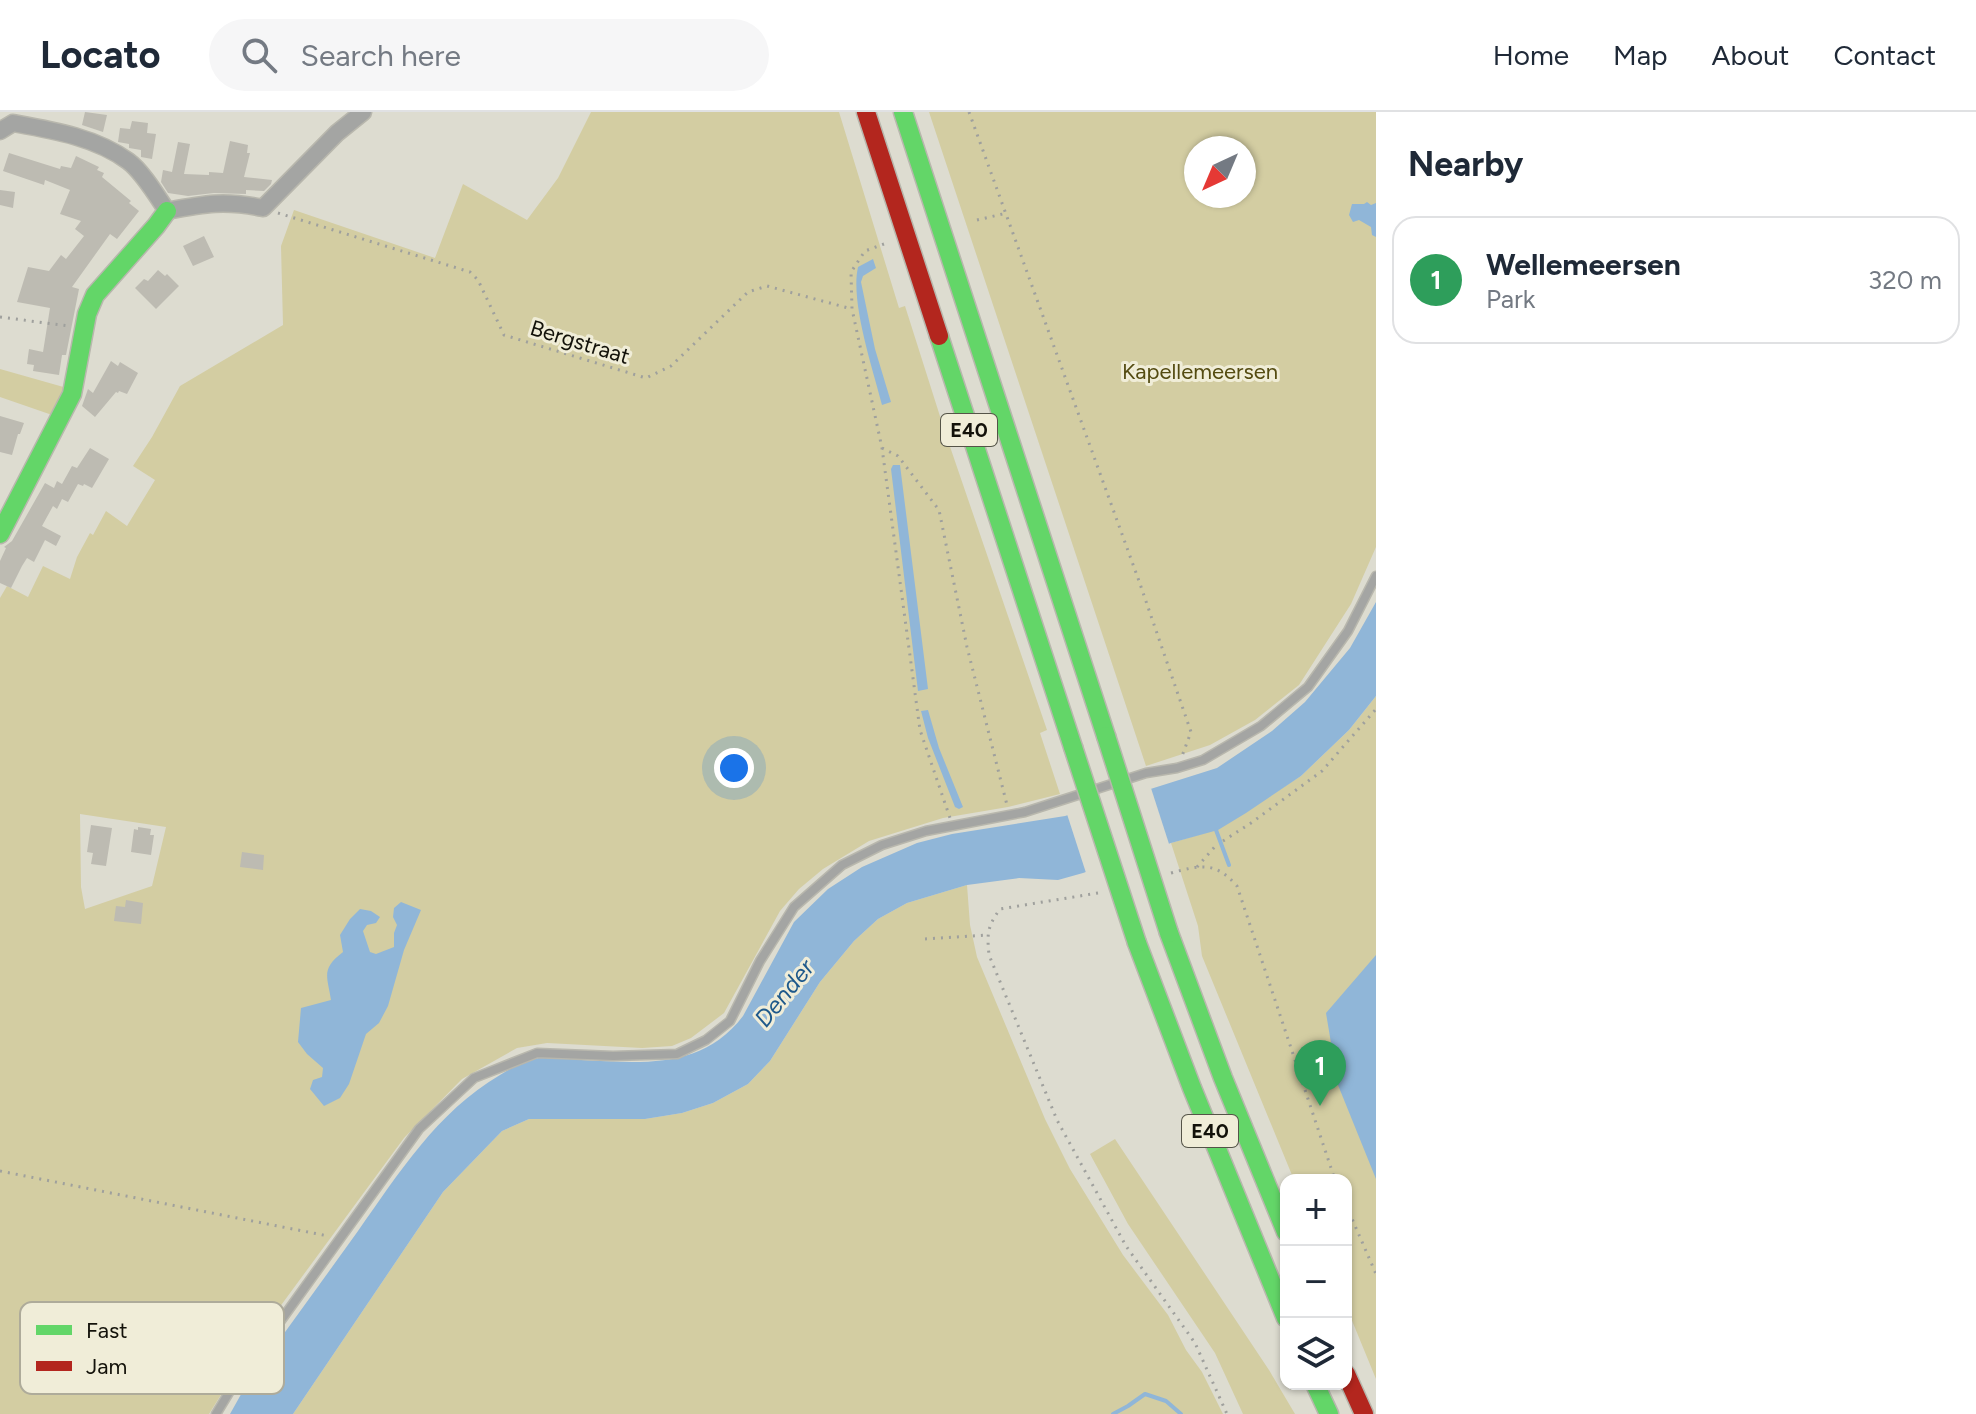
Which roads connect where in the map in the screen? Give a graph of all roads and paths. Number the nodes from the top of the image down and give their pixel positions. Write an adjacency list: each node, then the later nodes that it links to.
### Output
1 (363, 112): 6 (street)
2 (866, 112): 32 (main road, E40, bridge)
3 (903, 112): 28 (main road, E40, bridge)
4 (969, 112): 8 (path)
5 (10, 122): 7 (street)
6 (263, 208): 7 (street); 11 (path, Bergstraat)
7 (167, 211): 13 (main road)
8 (1007, 213): 9 (path); 18 (path)
9 (977, 220)
10 (884, 244): 11 (path)
11 (852, 309): 14 (path)
12 (0, 317): 13 (path)
13 (85, 328): 15 (main road)
14 (882, 448): 19 (path); 20 (path)
15 (0, 534)
16 (1376, 576): 18 (lane)
17 (1376, 709): 21 (path)
18 (1177, 768): 19 (lane)
19 (1010, 815): 20 (lane)
20 (953, 825): 30 (lane)
21 (1197, 867): 22 (path); 27 (path)
22 (1181, 871)
23 (1093, 894): 24 (path)
24 (987, 935): 25 (path); 38 (path)
25 (925, 939)
26 (0, 1171): 30 (path)
27 (1333, 1174)
28 (1280, 1217)
29 (1352, 1219): 31 (path)
30 (340, 1239): 33 (lane)
31 (1376, 1274)
32 (1280, 1303)
33 (284, 1316)
34 (1352, 1387): 40 (main road)
35 (1318, 1390): 39 (main road)
36 (228, 1394): 37 (lane)
37 (216, 1414)
38 (1227, 1414)
39 (1329, 1414)
40 (1364, 1414)

